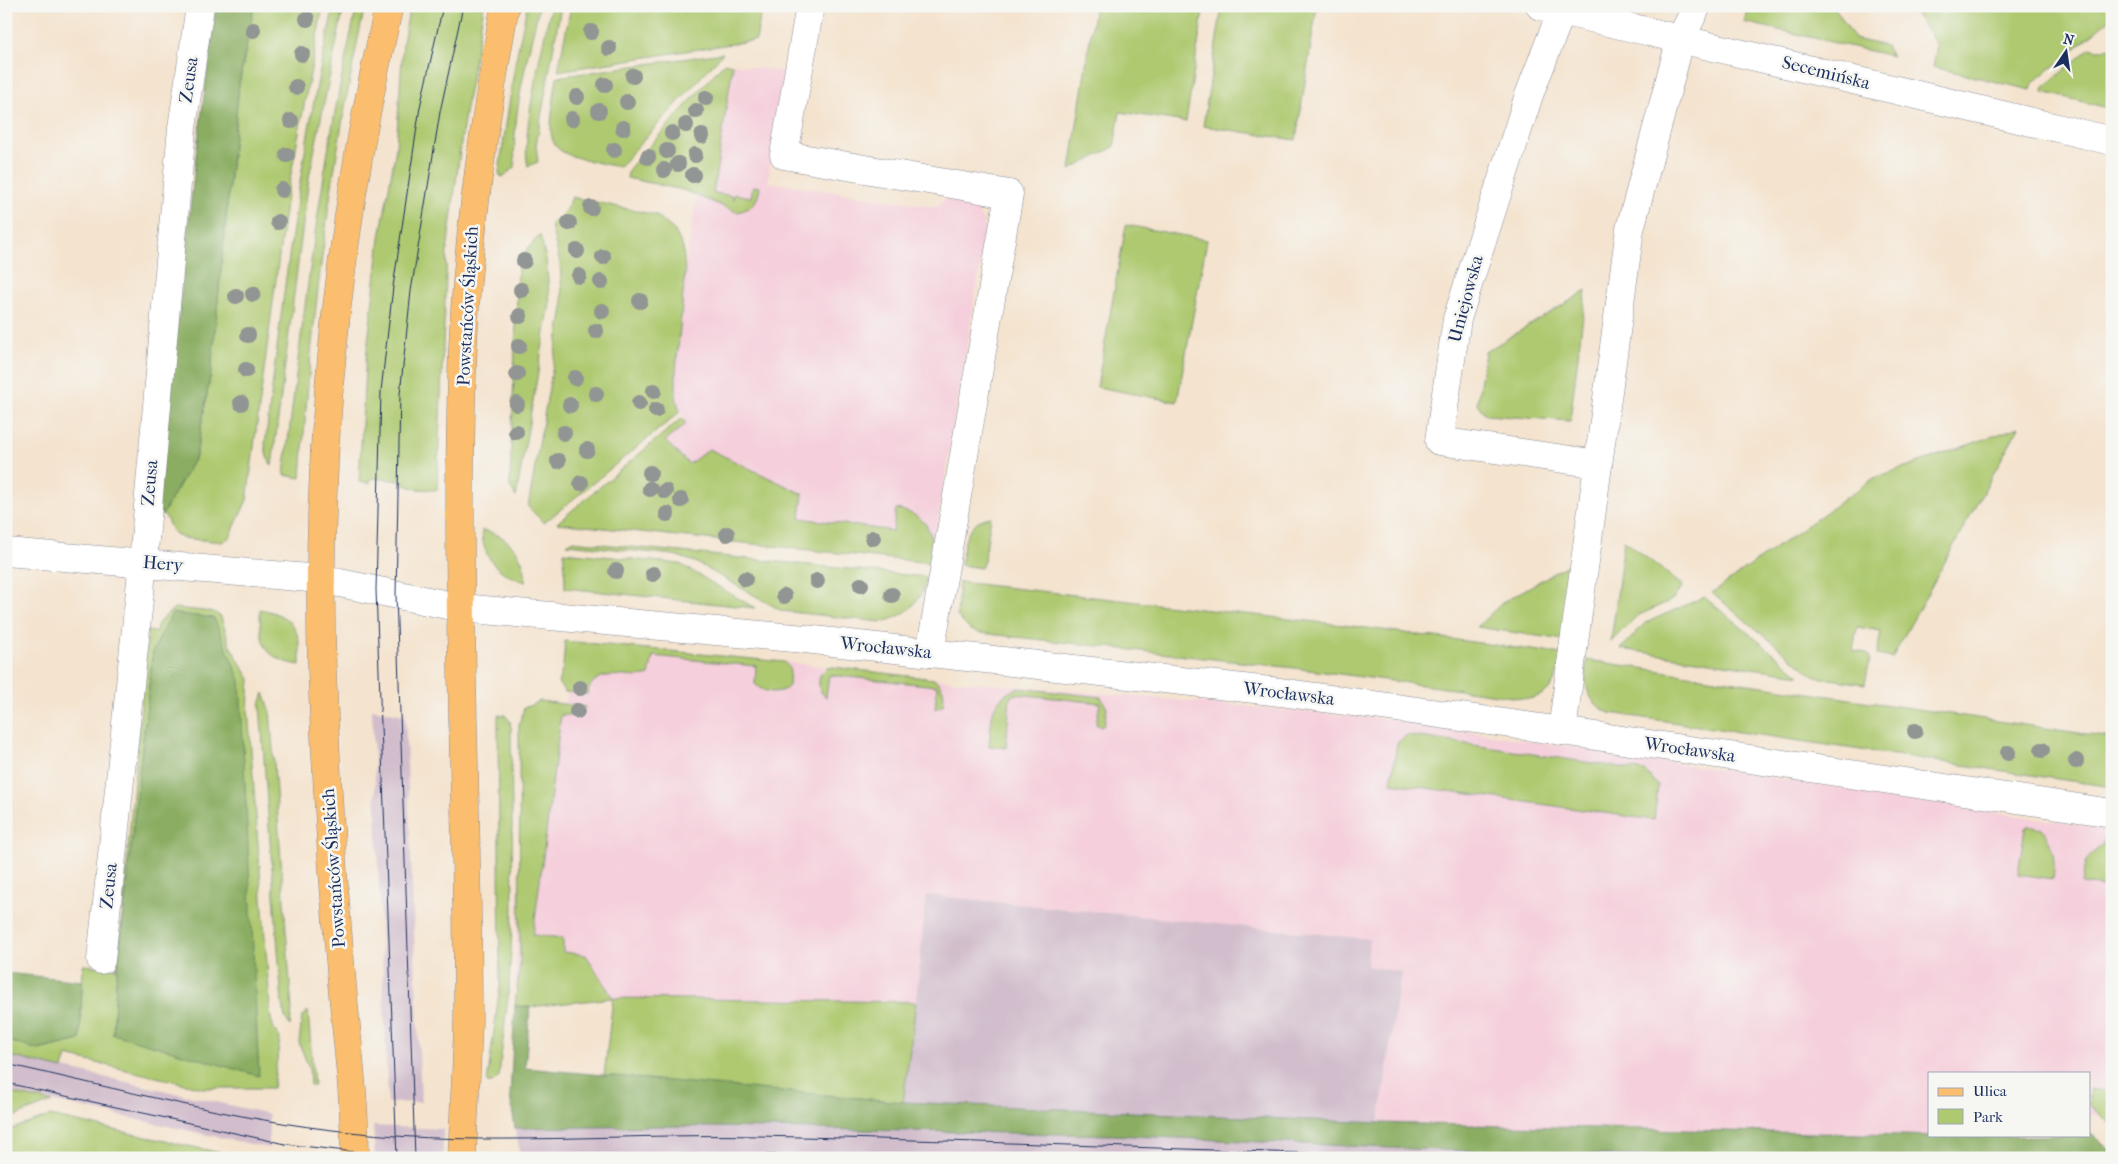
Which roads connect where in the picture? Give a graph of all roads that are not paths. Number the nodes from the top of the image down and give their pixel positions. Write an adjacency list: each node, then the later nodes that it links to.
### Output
1 (200, 6): 11 (street, Zeusa)
2 (389, 6): 12 (main road, Powstańców Śląskich)
3 (505, 6): 13 (main road, Powstańców Śląskich)
4 (810, 6): 14 (street)
5 (1697, 6): 7 (street)
6 (1551, 8): 7 (street, Secemińska); 9 (street, Uniejowska)
7 (1681, 38): 8 (street, Secemińska); 9 (street)
8 (2112, 141)
9 (1598, 464): 15 (street)
10 (6, 552): 11 (street, Hery)
11 (143, 562): 12 (street, Hery); 17 (street, Zeusa)
12 (320, 578): 13 (street); 18 (main road, Powstańców Śląskich)
13 (462, 608): 14 (street, Wrocławska); 19 (main road, Powstańców Śląskich)
14 (930, 653): 15 (street, Wrocławska)
15 (1562, 731): 16 (street, Wrocławska)
16 (2112, 813)
17 (101, 960)
18 (355, 1158)
19 (462, 1158)

